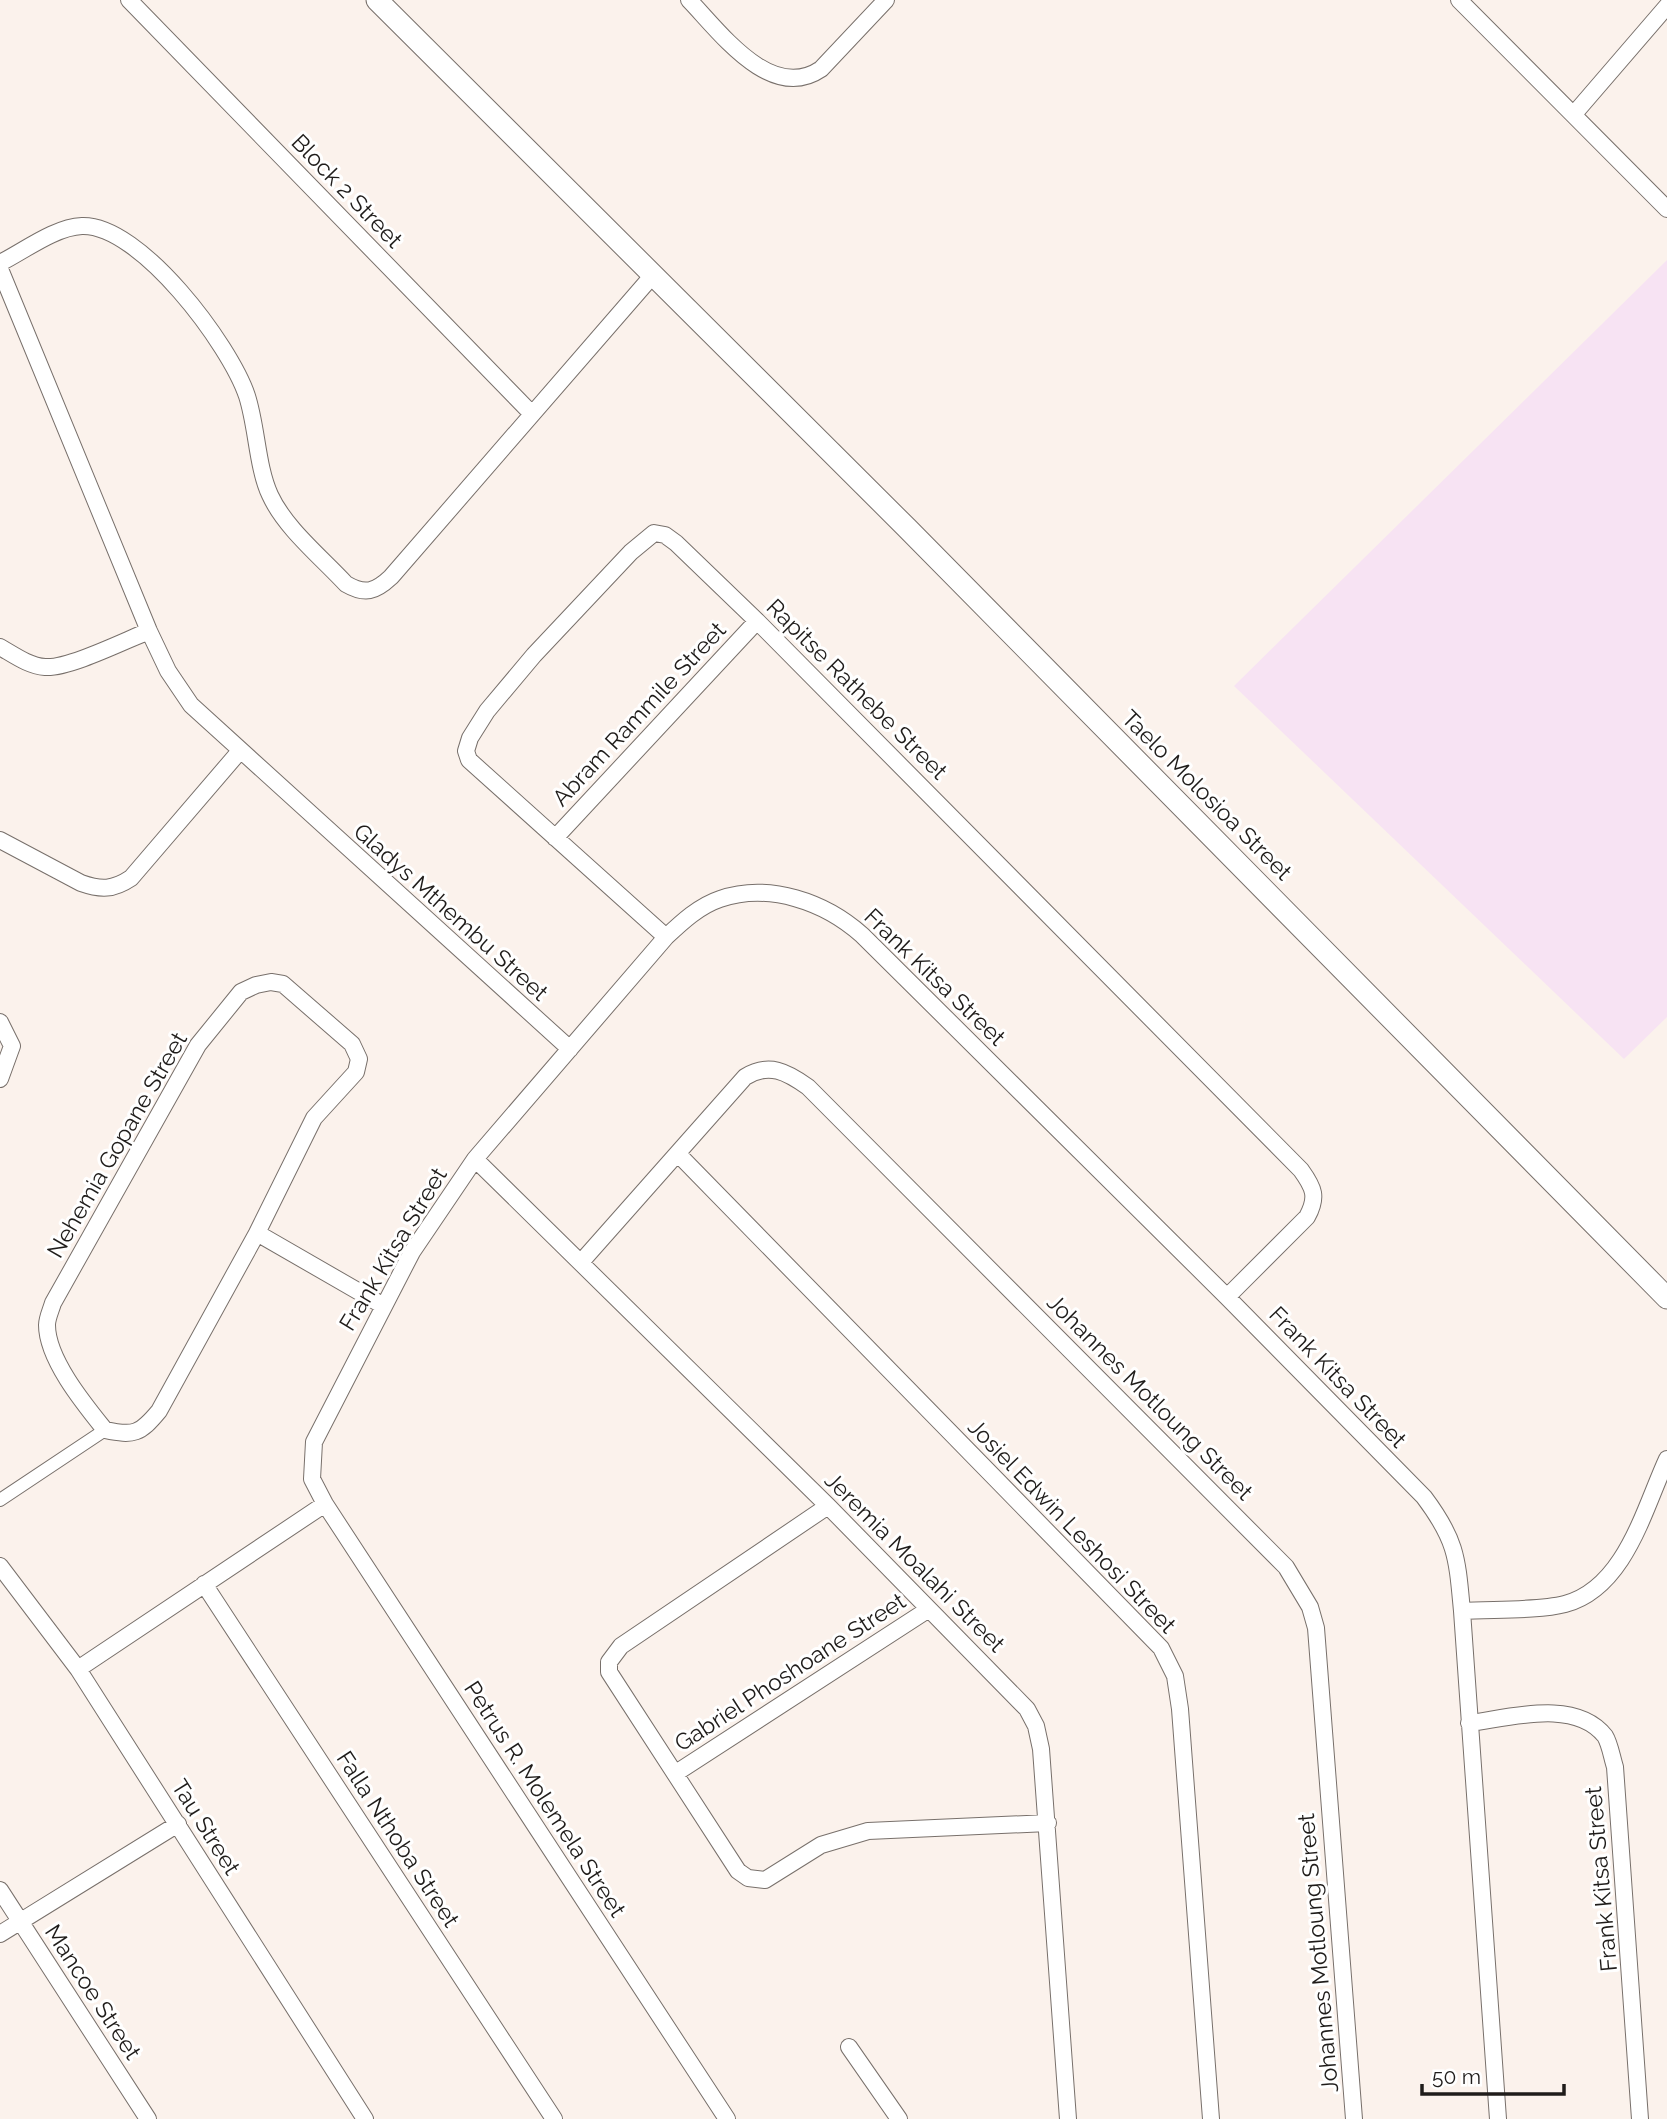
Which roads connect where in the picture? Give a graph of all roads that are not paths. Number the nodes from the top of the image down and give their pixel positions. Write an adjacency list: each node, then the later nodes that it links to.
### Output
1 (129, 0): 11 (street, Block 2 Street)
2 (377, 0): 10 (street, Taelo Molosioa Street)
3 (689, 0): 4 (street)
4 (886, 0)
5 (1459, 0): 7 (street)
6 (1667, 6): 7 (street)
7 (1574, 114): 8 (street)
8 (1667, 209)
9 (0, 266): 11 (street); 13 (street, Gladys Mthembu Street)
10 (653, 275): 11 (street); 27 (street, Taelo Molosioa Street)
11 (532, 414)
12 (757, 621): 16 (street, Abram Rammile Street); 16 (street, Rapitse Rathebe Street); 26 (street, Rapitse Rathebe Street)
13 (149, 631): 14 (street); 15 (street, Gladys Mthembu Street)
14 (0, 647)
15 (239, 752): 17 (street); 20 (street, Gladys Mthembu Street)
16 (555, 838): 18 (street, Rapitse Rathebe Street)
17 (0, 840)
18 (666, 937): 20 (street, Frank Kitsa Street); 26 (street, Frank Kitsa Street)
19 (0, 1022): 21 (street)
20 (570, 1049): 23 (street, Frank Kitsa Street)
21 (0, 1079)
22 (678, 1154): 25 (street, Johannes Motloung Street); 53 (street, Josiel Edwin Leshosi Street); 54 (street, Johannes Motloung Street)
23 (475, 1158): 25 (street, Jeremia Moalahi Street); 28 (street, Frank Kitsa Street)
24 (257, 1233): 28 (street); 29 (street, Nehemia Gopane Street); 29 (street, Nehemia Gopane Street)
25 (582, 1261): 33 (street, Jeremia Moalahi Street)
26 (1227, 1297): 37 (street, Frank Kitsa Street)
27 (1667, 1298)
28 (382, 1305): 32 (street, Frank Kitsa Street)
29 (105, 1430): 31 (street)
30 (1667, 1459): 37 (street)
31 (0, 1500)
32 (325, 1504): 35 (street); 50 (street, Petrus R. Molemela Street)
33 (828, 1506): 36 (street, Jeremia Moalahi Street); 40 (street)
34 (0, 1566): 38 (street, Tau Street)
35 (204, 1584): 38 (street); 49 (street, Falla Nthoba Street)
36 (929, 1609): 40 (street, Gabriel Phoshoane Street); 41 (street, Jeremia Moalahi Street)
37 (1462, 1611): 39 (street, Frank Kitsa Street)
38 (78, 1669): 42 (street, Tau Street)
39 (1469, 1723): 55 (street, Frank Kitsa Street); 56 (street, Frank Kitsa Street)
40 (676, 1773): 41 (street)
41 (1048, 1823): 52 (street, Jeremia Moalahi Street)
42 (178, 1824): 44 (street); 48 (street, Tau Street)
43 (0, 1890): 44 (street, Mancoe Street)
44 (20, 1921): 45 (street); 47 (street, Mancoe Street)
45 (0, 1934)
46 (849, 2048): 51 (street)
47 (148, 2119)
48 (365, 2119)
49 (554, 2119)
50 (727, 2119)
51 (899, 2119)
52 (1068, 2119)
53 (1212, 2119)
54 (1354, 2119)
55 (1498, 2119)
56 (1640, 2119)

